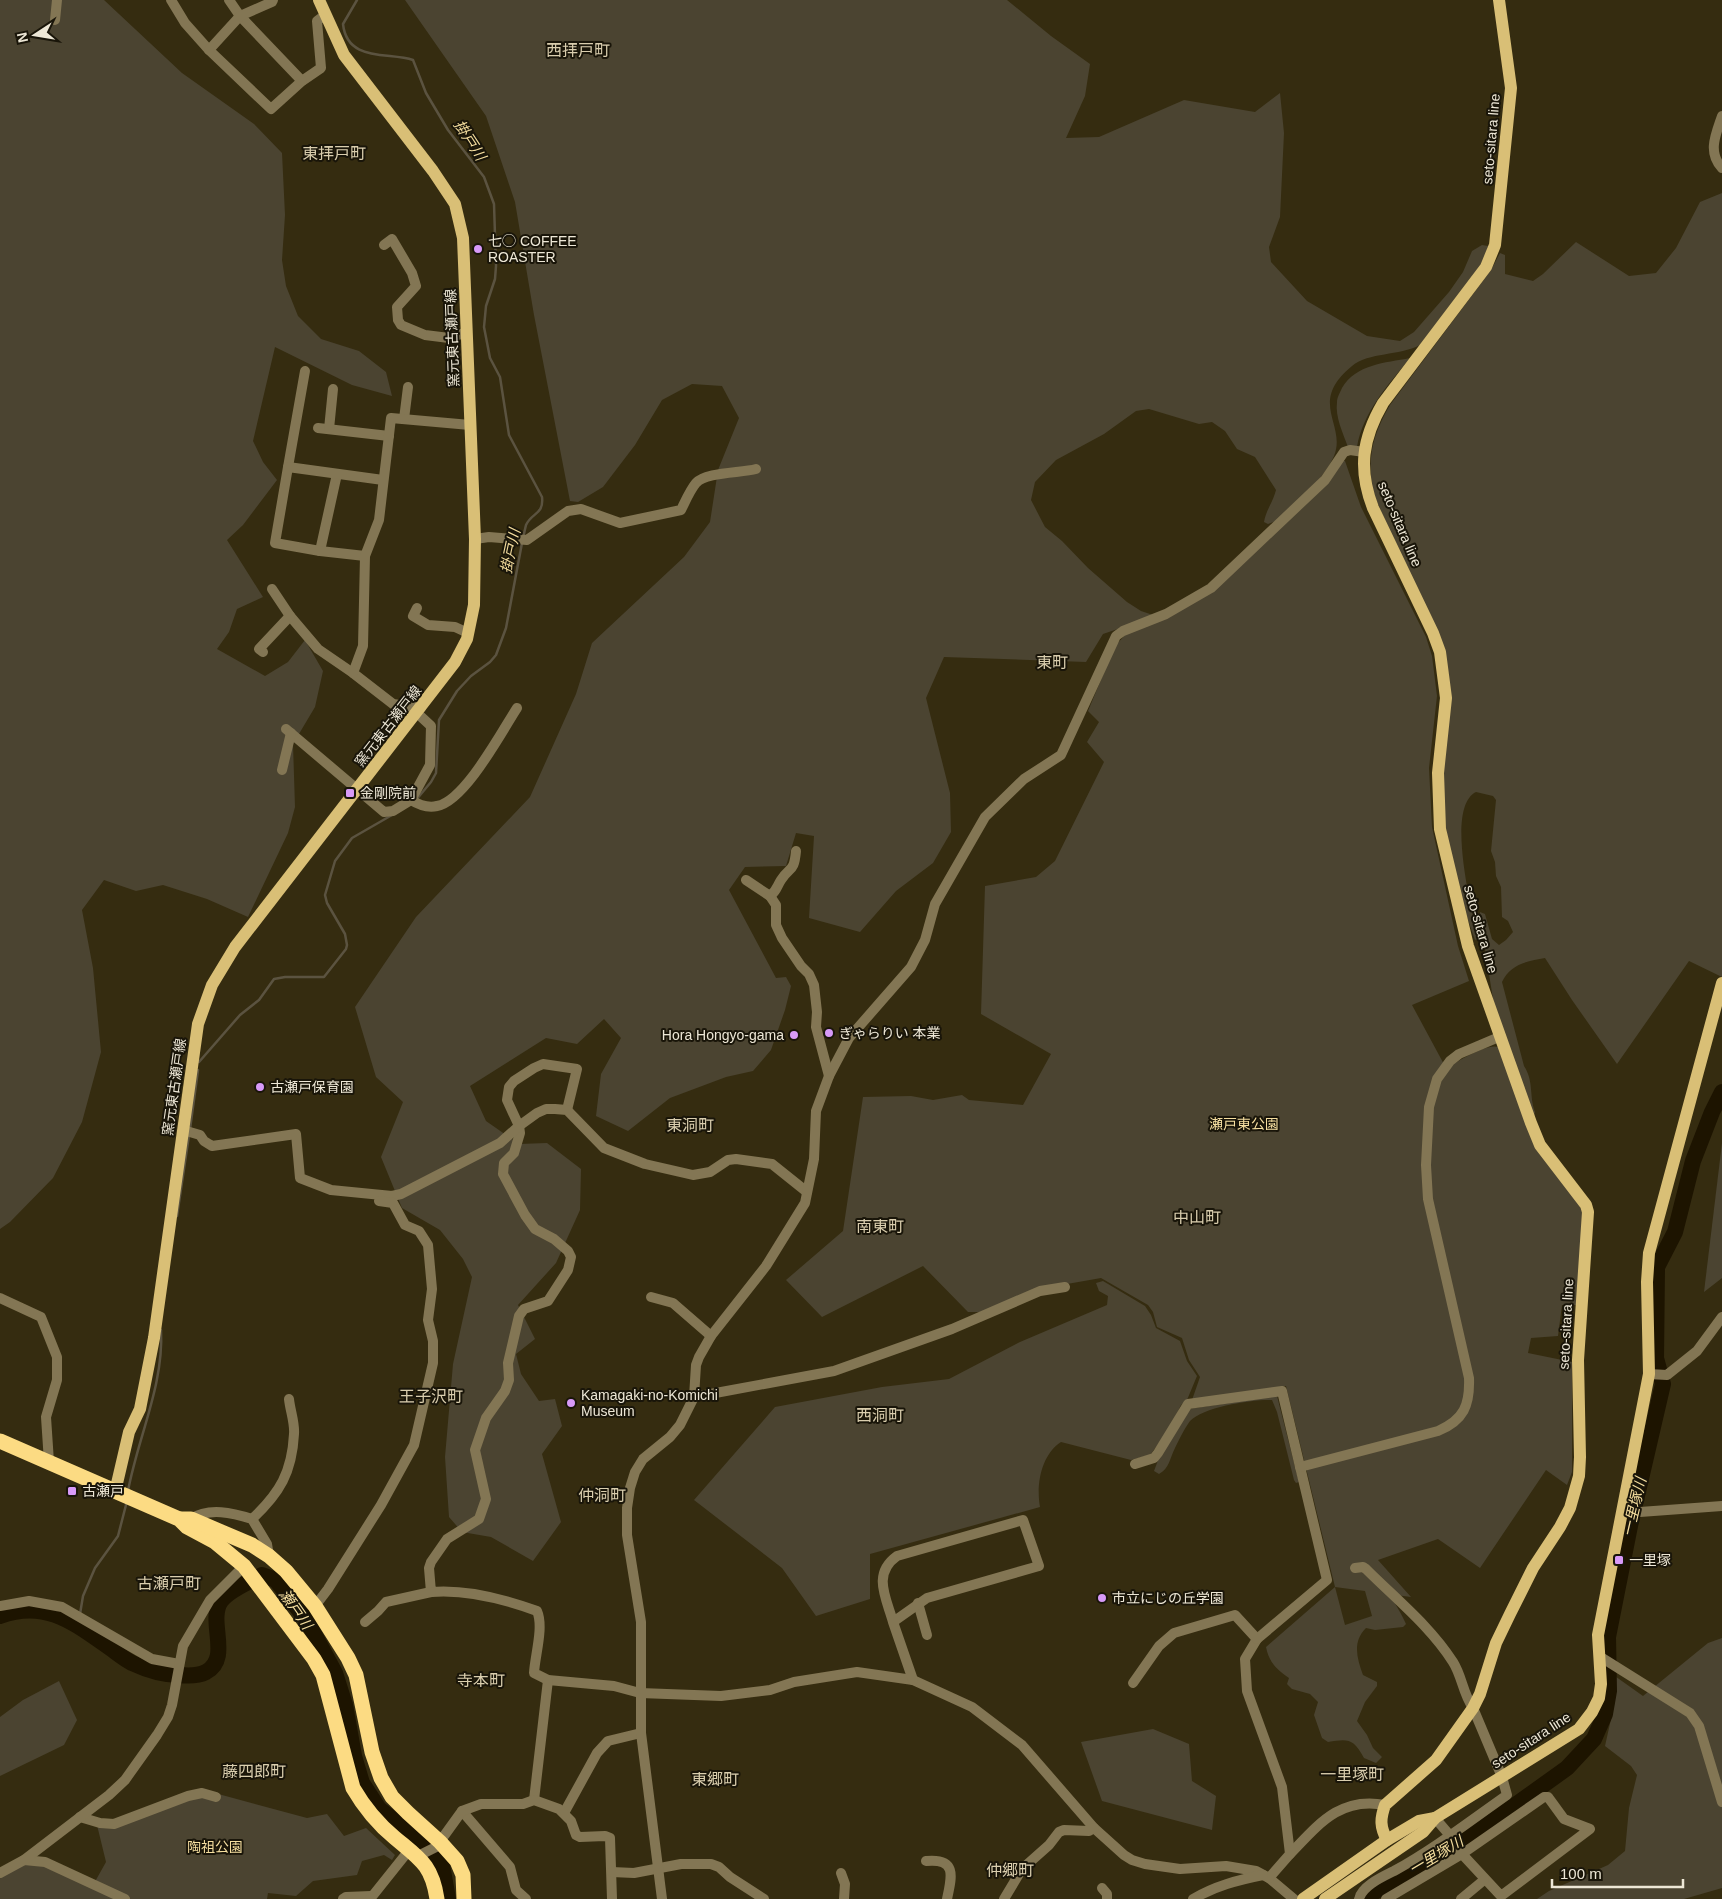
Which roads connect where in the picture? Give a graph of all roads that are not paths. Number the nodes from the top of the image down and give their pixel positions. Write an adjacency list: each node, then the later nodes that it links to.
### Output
1 (57, 0): 9 (street)
2 (171, 0): 10 (street)
3 (229, 0): 8 (street)
4 (274, 0): 8 (street)
5 (319, 0): 7 (main road, 窯元東古瀬戸線)
6 (1499, 0): 24 (main road, seto-sitara line)
7 (325, 15): 11 (street); 15 (main road, 窯元東古瀬戸線)
8 (240, 16): 10 (street); 11 (street)
9 (55, 20)
10 (209, 50): 11 (street)
11 (302, 81)
12 (1722, 116): 13 (street)
13 (1722, 168)
14 (384, 245): 15 (street)
15 (467, 332): 20 (main road, 窯元東古瀬戸線)
16 (305, 371): 25 (street)
17 (408, 387): 19 (street)
18 (332, 389): 22 (street)
19 (404, 419): 20 (street); 23 (street)
20 (470, 424): 29 (main road, 窯元東古瀬戸線)
21 (318, 428): 22 (street)
22 (329, 429): 23 (street)
23 (389, 436): 28 (street)
24 (1364, 452): 47 (main road, seto-sitara line); 48 (street)
25 (288, 467): 27 (street); 30 (street)
26 (756, 469): 29 (street)
27 (337, 474): 28 (street); 30 (street)
28 (383, 480): 31 (street)
29 (475, 539): 35 (main road, 窯元東古瀬戸線)
30 (320, 552): 31 (street)
31 (366, 556): 37 (street)
32 (272, 589): 34 (street)
33 (417, 608): 35 (street)
34 (290, 616): 36 (street); 37 (street)
35 (468, 633): 39 (main road, 窯元東古瀬戸線)
36 (263, 652)
37 (353, 673): 39 (street)
38 (517, 708): 42 (street)
39 (419, 710): 41 (main road, 窯元東古瀬戸線); 42 (street)
40 (282, 770): 41 (street)
41 (358, 789): 42 (street); 51 (main road, 窯元東古瀬戸線)
42 (413, 801)
43 (796, 852): 45 (street)
44 (746, 880): 45 (street)
45 (770, 896): 48 (street)
46 (1722, 983): 59 (main road, seto-sitara line)
47 (1499, 1037): 65 (street); 88 (main road, seto-sitara line)
48 (829, 1076): 52 (street)
49 (567, 1110): 50 (street); 50 (street); 52 (street)
50 (519, 1126): 53 (street); 74 (street)
51 (184, 1130): 53 (street); 66 (main road, 窯元東古瀬戸線)
52 (807, 1192): 58 (street)
53 (375, 1195): 77 (street)
54 (1065, 1287): 60 (street)
55 (651, 1296): 58 (street)
56 (0, 1298): 63 (street)
57 (1722, 1317): 59 (street)
58 (711, 1336): 60 (street)
59 (1651, 1375): 68 (main road, seto-sitara line)
60 (694, 1397): 87 (street)
61 (288, 1399): 70 (street)
62 (0, 1441): 63 (highway)
63 (49, 1462): 66 (highway)
64 (1136, 1464): 65 (street)
65 (1300, 1467): 81 (street)
66 (123, 1496): 69 (highway)
67 (1722, 1506): 68 (street)
68 (1623, 1509): 82 (main road, seto-sitara line)
69 (185, 1519): 70 (street); 71 (highway); 73 (highway)
70 (252, 1519): 71 (street)
71 (269, 1556): 77 (highway)
72 (1355, 1568): 88 (street)
73 (246, 1569): 83 (street); 104 (highway)
74 (431, 1592): 78 (street); 84 (street)
75 (918, 1603): 79 (street); 79 (street); 80 (street)
76 (0, 1606): 83 (street)
77 (315, 1606): 102 (highway)
78 (365, 1622)
79 (893, 1622): 85 (street)
80 (927, 1635)
81 (1257, 1639): 86 (street); 105 (street)
82 (1600, 1656): 90 (main road, seto-sitara line); 93 (street)
83 (179, 1665): 97 (street)
84 (548, 1680): 87 (street); 92 (street)
85 (912, 1680): 87 (street); 99 (street)
86 (1133, 1683)
87 (640, 1692): 89 (street)
88 (1473, 1708): 90 (street); 94 (main road, seto-sitara line)
89 (641, 1733): 96 (street); 108 (street)
90 (1502, 1777): 98 (main road, seto-sitara line); 100 (street)
91 (216, 1797): 97 (street)
92 (534, 1800): 95 (street); 96 (street)
93 (1722, 1802)
94 (1385, 1805): 101 (main road); 105 (street)
95 (462, 1811): 102 (street); 121 (street)
96 (564, 1813): 109 (street)
97 (80, 1816): 106 (street)
98 (1435, 1818): 100 (street); 101 (main road, seto-sitara line); 132 (main road, seto-sitara line)
99 (1094, 1828): 112 (street); 127 (street)
100 (1452, 1837): 103 (street); 115 (street)
101 (1388, 1840): 131 (main road, seto-sitara line)
102 (438, 1844): 104 (street); 120 (highway)
103 (1462, 1852): 113 (street); 113 (street); 133 (street)
104 (416, 1853): 116 (street); 119 (highway)
105 (1290, 1854): 112 (street)
106 (24, 1860): 110 (street); 117 (street)
107 (926, 1861): 126 (street)
108 (658, 1868): 109 (street); 123 (street); 124 (street)
109 (612, 1872): 122 (street)
110 (0, 1873)
111 (841, 1873): 125 (street)
112 (1266, 1877): 129 (street); 130 (street)
113 (1484, 1880): 134 (street)
114 (1102, 1888): 128 (street)
115 (1359, 1896)
116 (370, 1897): 118 (street)
117 (125, 1899)
118 (343, 1899)
119 (437, 1899)
120 (464, 1899)
121 (526, 1899)
122 (612, 1899)
123 (662, 1899)
124 (764, 1899)
125 (844, 1899)
126 (948, 1899)
127 (1004, 1899)
128 (1107, 1899)
129 (1194, 1899)
130 (1294, 1899)
131 (1303, 1899)
132 (1325, 1899)
133 (1386, 1899)
134 (1461, 1899)

